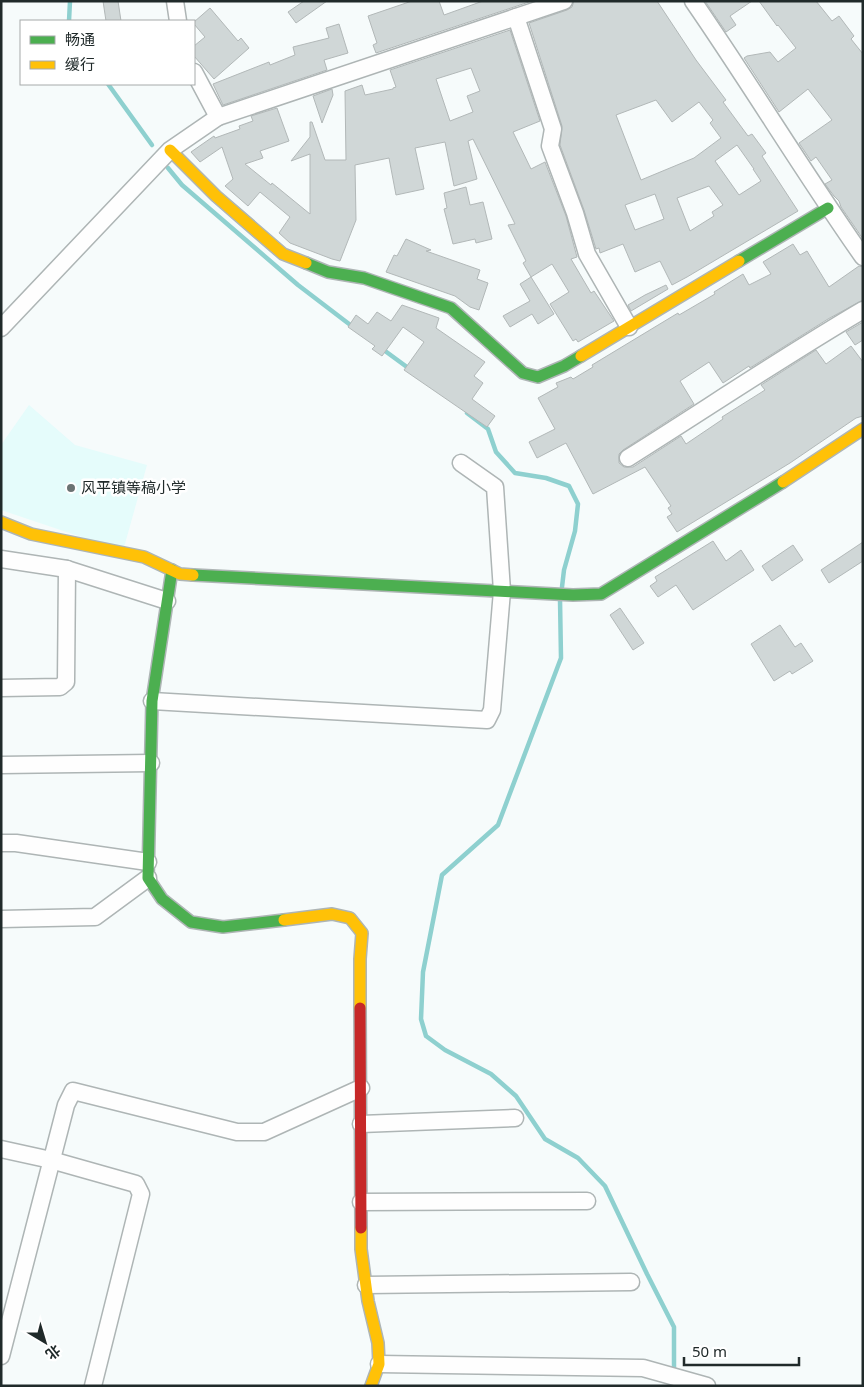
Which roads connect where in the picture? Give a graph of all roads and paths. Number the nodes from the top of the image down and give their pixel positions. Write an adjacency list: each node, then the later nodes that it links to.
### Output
1 (175, 1): 5 (street)
2 (564, 1): 4 (street)
3 (693, 1): 9 (street)
4 (516, 17): 7 (street); 12 (street)
5 (178, 20)
6 (195, 74): 7 (street)
7 (218, 117): 8 (street)
8 (170, 150): 12 (street); 13 (street)
9 (828, 208): 10 (street); 12 (street)
10 (863, 257)
11 (863, 310): 15 (street)
12 (629, 327)
13 (1, 328)
14 (863, 429): 21 (street)
15 (628, 458)
16 (461, 463): 21 (street)
17 (1, 522): 20 (street)
18 (1, 559): 19 (street)
19 (67, 569): 22 (street); 23 (street)
20 (172, 570): 21 (street); 22 (street)
21 (502, 591): 24 (street)
22 (167, 601): 24 (street)
23 (1, 688)
24 (152, 701): 25 (street)
25 (151, 764): 26 (street); 28 (street)
26 (1, 765)
27 (1, 843): 28 (street)
28 (148, 862): 29 (street)
29 (148, 878): 30 (street); 31 (street)
30 (1, 919)
31 (361, 1088): 33 (street); 35 (street)
32 (515, 1118): 33 (street)
33 (361, 1124): 37 (street)
34 (1, 1149): 35 (street)
35 (52, 1160): 40 (street); 42 (street)
36 (587, 1200): 37 (street)
37 (361, 1202): 39 (street)
38 (631, 1282): 39 (street)
39 (366, 1285): 41 (street)
40 (1, 1356)
41 (379, 1364): 43 (street); 44 (street)
42 (93, 1386)
43 (371, 1386)
44 (707, 1386)

